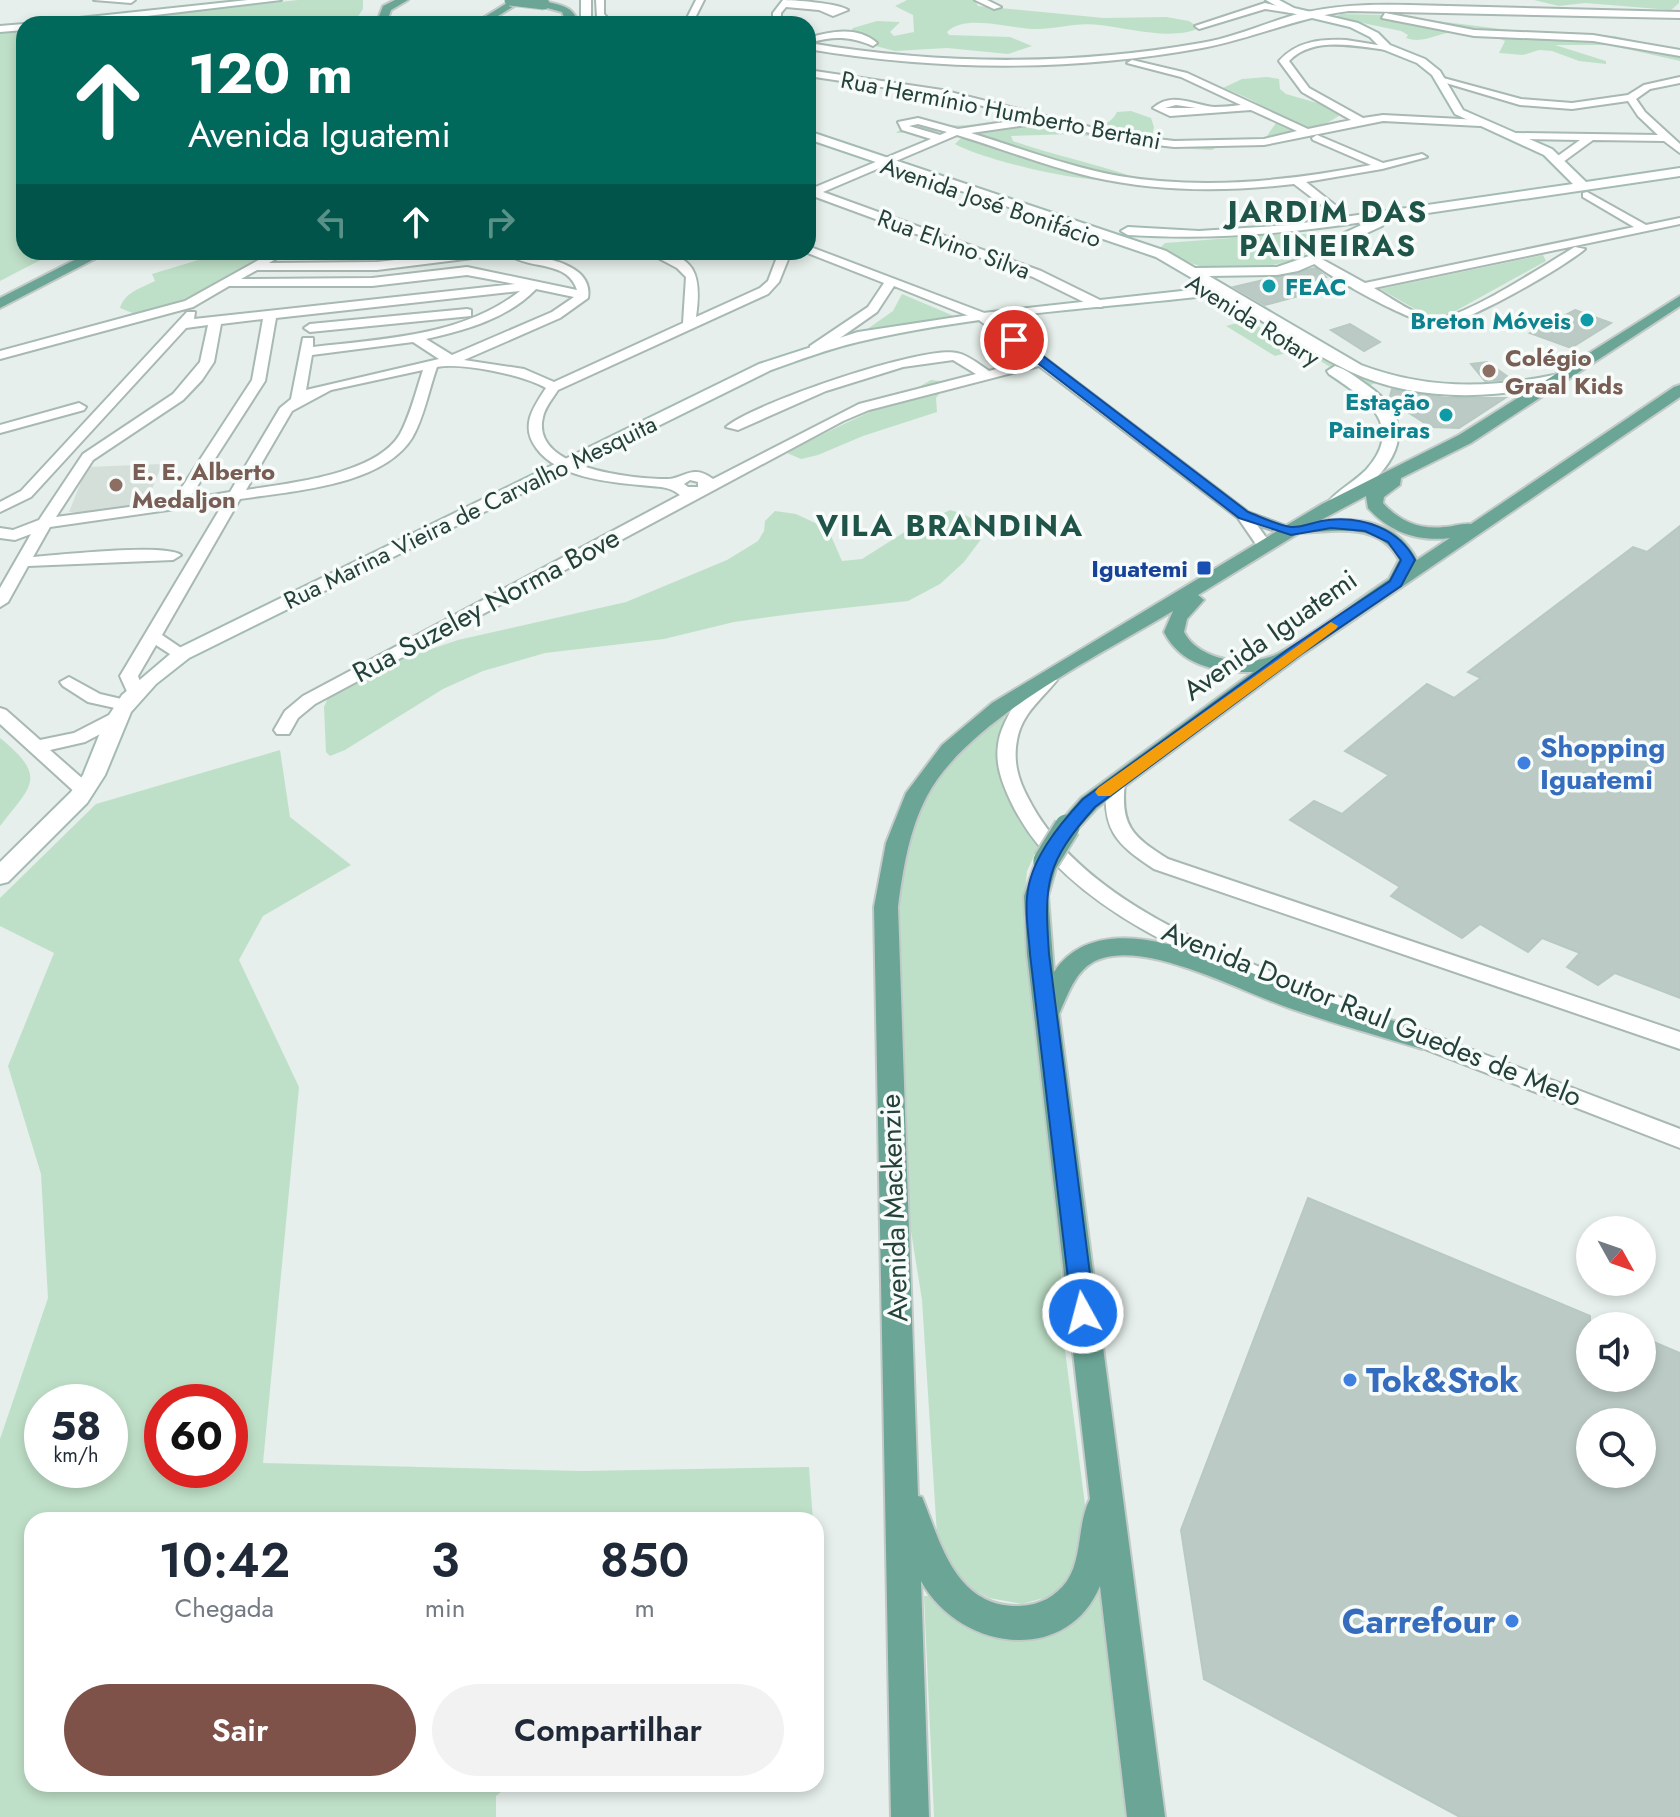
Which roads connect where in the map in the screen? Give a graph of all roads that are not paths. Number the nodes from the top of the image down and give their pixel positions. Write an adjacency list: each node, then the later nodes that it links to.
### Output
1 (98, 0): 2 (street)
2 (131, 0)
3 (276, 0): 21 (main road)
4 (385, 0): 15 (main road)
5 (403, 0): 22 (main road)
6 (510, 0): 11 (main road, bridge)
7 (519, 0): 23 (main road)
8 (531, 0): 24 (main road)
9 (979, 0): 14 (street)
10 (1271, 0): 18 (main road)
11 (549, 1): 13 (main road); 25 (main road)
12 (786, 2): 16 (street)
13 (586, 5)
14 (997, 7)
15 (372, 8)
16 (822, 8)
17 (1373, 8): 19 (street); 20 (street); 29 (street)
18 (1291, 10): 19 (main road); 26 (street)
19 (1310, 14): 32 (main road); 36 (street)
20 (1680, 15)
21 (126, 16)
22 (384, 16)
23 (493, 16)
24 (497, 16)
25 (570, 16)
26 (1199, 26)
27 (816, 40): 31 (street)
28 (1665, 40): 29 (street)
29 (1646, 45): 34 (street)
30 (816, 46): 33 (street)
31 (858, 47): 33 (street); 35 (street)
32 (1386, 47): 39 (main road); 44 (street)
33 (822, 48): 35 (street)
34 (1680, 53)
35 (874, 56): 36 (street)
36 (1134, 59): 40 (street)
37 (816, 74): 43 (street, Rua Hermínio Humberto Bertani)
38 (1680, 80): 42 (street)
39 (1442, 84): 42 (street); 45 (main road)
40 (1254, 107): 41 (street); 47 (street)
41 (1211, 109)
42 (1631, 110): 49 (street); 52 (street)
43 (1033, 119): 46 (street, Rua Hermínio Humberto Bertani); 47 (street, Rua Hermínio Humberto Bertani)
44 (1359, 120): 45 (street, Rua Hermínio Humberto Bertani); 47 (street, Rua Hermínio Humberto Bertani)
45 (1480, 123): 48 (main road)
46 (956, 132): 51 (street); 51 (street); 60 (street)
47 (1313, 136): 58 (street)
48 (1517, 136): 50 (street); 56 (main road)
49 (1609, 136): 50 (street); 52 (street)
50 (1591, 137): 56 (street)
51 (939, 138): 57 (street)
52 (1667, 138): 54 (street)
53 (816, 140): 57 (main road, Avenida José Bonifácio)
54 (1680, 150)
55 (1422, 157): 58 (street)
56 (1559, 160): 62 (main road)
57 (884, 162): 61 (street); 66 (main road, Avenida José Bonifácio); 73 (main road, Avenida José Bonifácio)
58 (1382, 166): 60 (street)
59 (1680, 172): 62 (main road, Avenida José Bonifácio)
60 (1297, 181): 65 (street)
61 (816, 190)
62 (1584, 190): 64 (main road, Avenida José Bonifácio); 69 (street)
63 (816, 194): 99 (street, Rua Elvino Silva)
64 (1442, 205): 68 (main road, Avenida José Bonifácio); 72 (main road)
65 (1336, 211)
66 (1063, 220): 70 (main road, Avenida José Bonifácio); 73 (main road, Avenida José Bonifácio)
67 (1680, 221): 69 (street)
68 (1298, 227): 70 (main road, Avenida José Bonifácio); 72 (main road)
69 (1645, 229): 71 (street)
70 (1199, 235): 73 (main road)
71 (1593, 241): 92 (street); 92 (street)
72 (1334, 243): 75 (main road)
73 (1133, 247): 86 (main road, Avenida José Bonifácio); 87 (main road, Avenida José Bonifácio)
74 (816, 254): 89 (street)
75 (1314, 259): 88 (main road); 92 (street)
76 (67, 260): 94 (main road)
77 (85, 260): 97 (main road)
78 (269, 260): 85 (street)
79 (391, 260): 84 (street)
80 (416, 260): 84 (street)
81 (538, 260): 95 (street)
82 (672, 260): 100 (street)
83 (779, 260): 102 (street)
84 (394, 265): 85 (street)
85 (258, 267): 90 (street)
86 (1172, 270): 87 (main road); 93 (main road, Avenida Rotary)
87 (1194, 272): 88 (main road); 93 (main road, Avenida José Bonifácio)
88 (1230, 273): 93 (main road)
89 (891, 281): 104 (street); 110 (street, Rua Marina Vieira de Carvalho Mesquita)
90 (230, 283): 91 (street); 98 (street)
91 (536, 287): 95 (street); 101 (street); 105 (street)
92 (1363, 287)
93 (1210, 289): 99 (main road, Rua Marina Vieira de Carvalho Mesquita); 118 (main road, Avenida Rotary); 120 (main road, Avenida Rotary)
94 (0, 294)
95 (584, 295): 114 (street)
96 (1680, 300): 119 (main road)
97 (0, 304)
98 (189, 304): 107 (street); 113 (street)
99 (1098, 304): 104 (main road, Rua Marina Vieira de Carvalho Mesquita)
100 (692, 305): 102 (street); 108 (street)
101 (314, 309): 103 (street); 109 (street)
102 (726, 309): 108 (street)
103 (270, 315): 106 (street); 132 (street)
104 (983, 317): 110 (main road, Rua Marina Vieira de Carvalho Mesquita); 115 (street)
105 (481, 318): 109 (street); 111 (street)
106 (215, 322): 107 (street); 136 (street)
107 (186, 324): 130 (street)
108 (689, 324): 121 (street)
109 (310, 328): 112 (street)
110 (852, 332): 128 (main road, Rua Marina Vieira de Carvalho Mesquita)
111 (417, 339): 112 (street); 114 (street)
112 (306, 352): 123 (street)
113 (0, 355)
114 (452, 360): 116 (street); 121 (street)
115 (1043, 361): 117 (street, Rua Suzeley Norma Bove); 135 (street)
116 (431, 366): 123 (street); 131 (street)
117 (987, 375): 125 (street); 129 (street, Rua Suzeley Norma Bove)
118 (1380, 378): 119 (main road, Avenida Rotary); 120 (main road)
119 (1554, 380): 127 (main road)
120 (1356, 385): 133 (main road, Avenida Rotary)
121 (553, 387): 128 (street)
122 (1680, 390): 137 (main road, Avenida Iguatemi)
123 (298, 400): 131 (street)
124 (79, 407): 126 (street)
125 (733, 427)
126 (0, 429)
127 (1465, 439): 133 (main road); 137 (main road)
128 (566, 464): 129 (street); 149 (main road, Rua Marina Vieira de Carvalho Mesquita)
129 (702, 490): 154 (street, Rua Suzeley Norma Bove)
130 (26, 494): 134 (street); 136 (street)
131 (236, 495): 132 (street); 147 (street)
132 (178, 505): 136 (street)
133 (1328, 508): 138 (main road)
134 (2, 513): 136 (street)
135 (1243, 515): 138 (street); 141 (street)
136 (41, 518): 139 (street); 140 (street)
137 (1486, 519): 145 (main road, Avenida Iguatemi)
138 (1291, 531): 141 (main road); 145 (main road)
139 (7, 534): 140 (street)
140 (32, 544): 143 (street)
141 (1265, 547): 144 (main road)
142 (173, 555): 143 (street)
143 (22, 562): 146 (street)
144 (1228, 570): 148 (main road); 150 (main road)
145 (1396, 583): 148 (main road, Avenida Iguatemi)
146 (0, 602)
147 (152, 636): 149 (street); 152 (street)
148 (1295, 651): 156 (main road, Avenida Iguatemi)
149 (182, 654): 152 (main road, Rua Marina Vieira de Carvalho Mesquita)
150 (1058, 672): 160 (street, Avenida Doutor Raul Guedes de Melo); 164 (main road, Avenida Mackenzie)
151 (69, 682): 152 (street)
152 (121, 713): 155 (street); 157 (main road)
153 (0, 714): 155 (street)
154 (283, 730)
155 (40, 751): 157 (street)
156 (1116, 782): 159 (main road, Avenida Iguatemi, bridge); 161 (street)
157 (85, 791): 158 (main road)
158 (0, 876)
159 (1046, 1017): 160 (main road); 163 (main road)
160 (1422, 1039): 162 (street, Avenida Doutor Raul Guedes de Melo)
161 (1680, 1041)
162 (1680, 1139)
163 (1106, 1480): 164 (main road); 166 (main road)
164 (903, 1488): 165 (main road, Avenida Mackenzie)
165 (910, 1817)
166 (1146, 1817)

